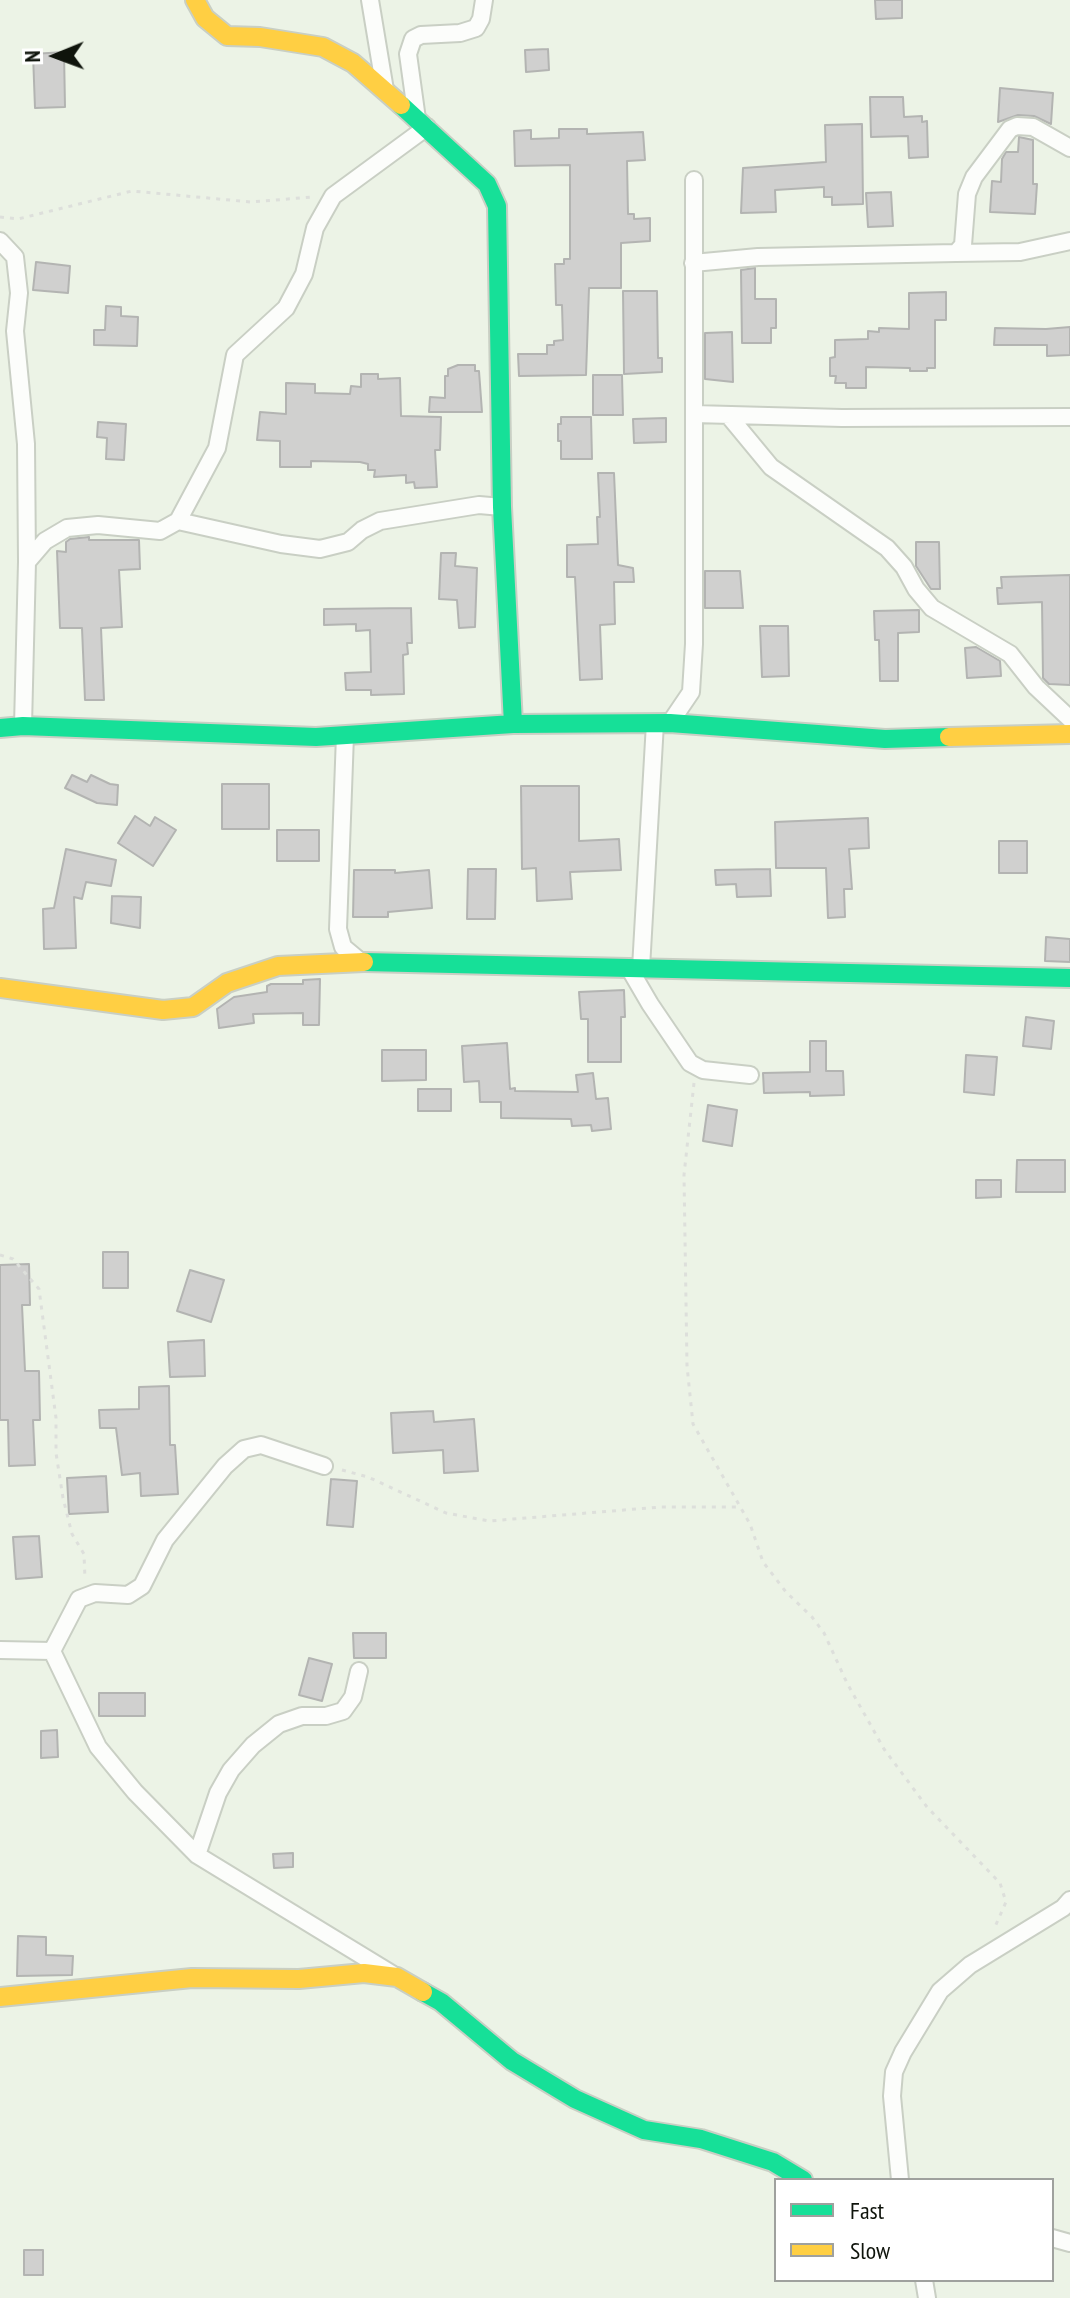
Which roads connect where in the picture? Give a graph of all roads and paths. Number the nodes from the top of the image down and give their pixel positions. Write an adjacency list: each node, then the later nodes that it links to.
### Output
1 (195, 0): 4 (street)
2 (370, 0): 4 (street)
3 (484, 0): 5 (street)
4 (385, 90): 5 (street)
5 (422, 123): 8 (street); 17 (street)
6 (1070, 148): 12 (street)
7 (694, 180): 13 (street)
8 (333, 196): 9 (path); 18 (street)
9 (0, 217)
10 (0, 241): 19 (street)
11 (1070, 241): 12 (street)
12 (956, 253): 13 (street)
13 (693, 263): 14 (street)
14 (694, 414): 15 (street); 21 (street)
15 (728, 415): 16 (street); 20 (street)
16 (1070, 417)
17 (502, 507): 18 (street); 22 (street)
18 (178, 521): 19 (street)
19 (27, 562): 23 (street)
20 (1070, 719)
21 (662, 723): 22 (street); 25 (street); 28 (street)
22 (513, 724): 26 (street)
23 (23, 726): 24 (street); 26 (street)
24 (0, 728)
25 (1070, 734)
26 (345, 735): 27 (street)
27 (361, 962): 28 (street); 30 (street)
28 (635, 968): 29 (street); 31 (street)
29 (1070, 978)
30 (0, 988)
31 (690, 1063): 32 (street); 35 (path)
32 (750, 1075)
33 (0, 1255): 36 (path)
34 (324, 1466): 35 (path); 36 (street)
35 (740, 1507): 42 (path)
36 (86, 1595): 38 (street)
37 (0, 1650): 38 (street)
38 (52, 1651): 40 (street)
39 (359, 1671): 40 (street)
40 (197, 1855): 43 (street)
41 (1070, 1900): 46 (street)
42 (993, 1933)
43 (397, 1977): 44 (street); 45 (street)
44 (0, 1997)
45 (800, 2178)
46 (900, 2178)

